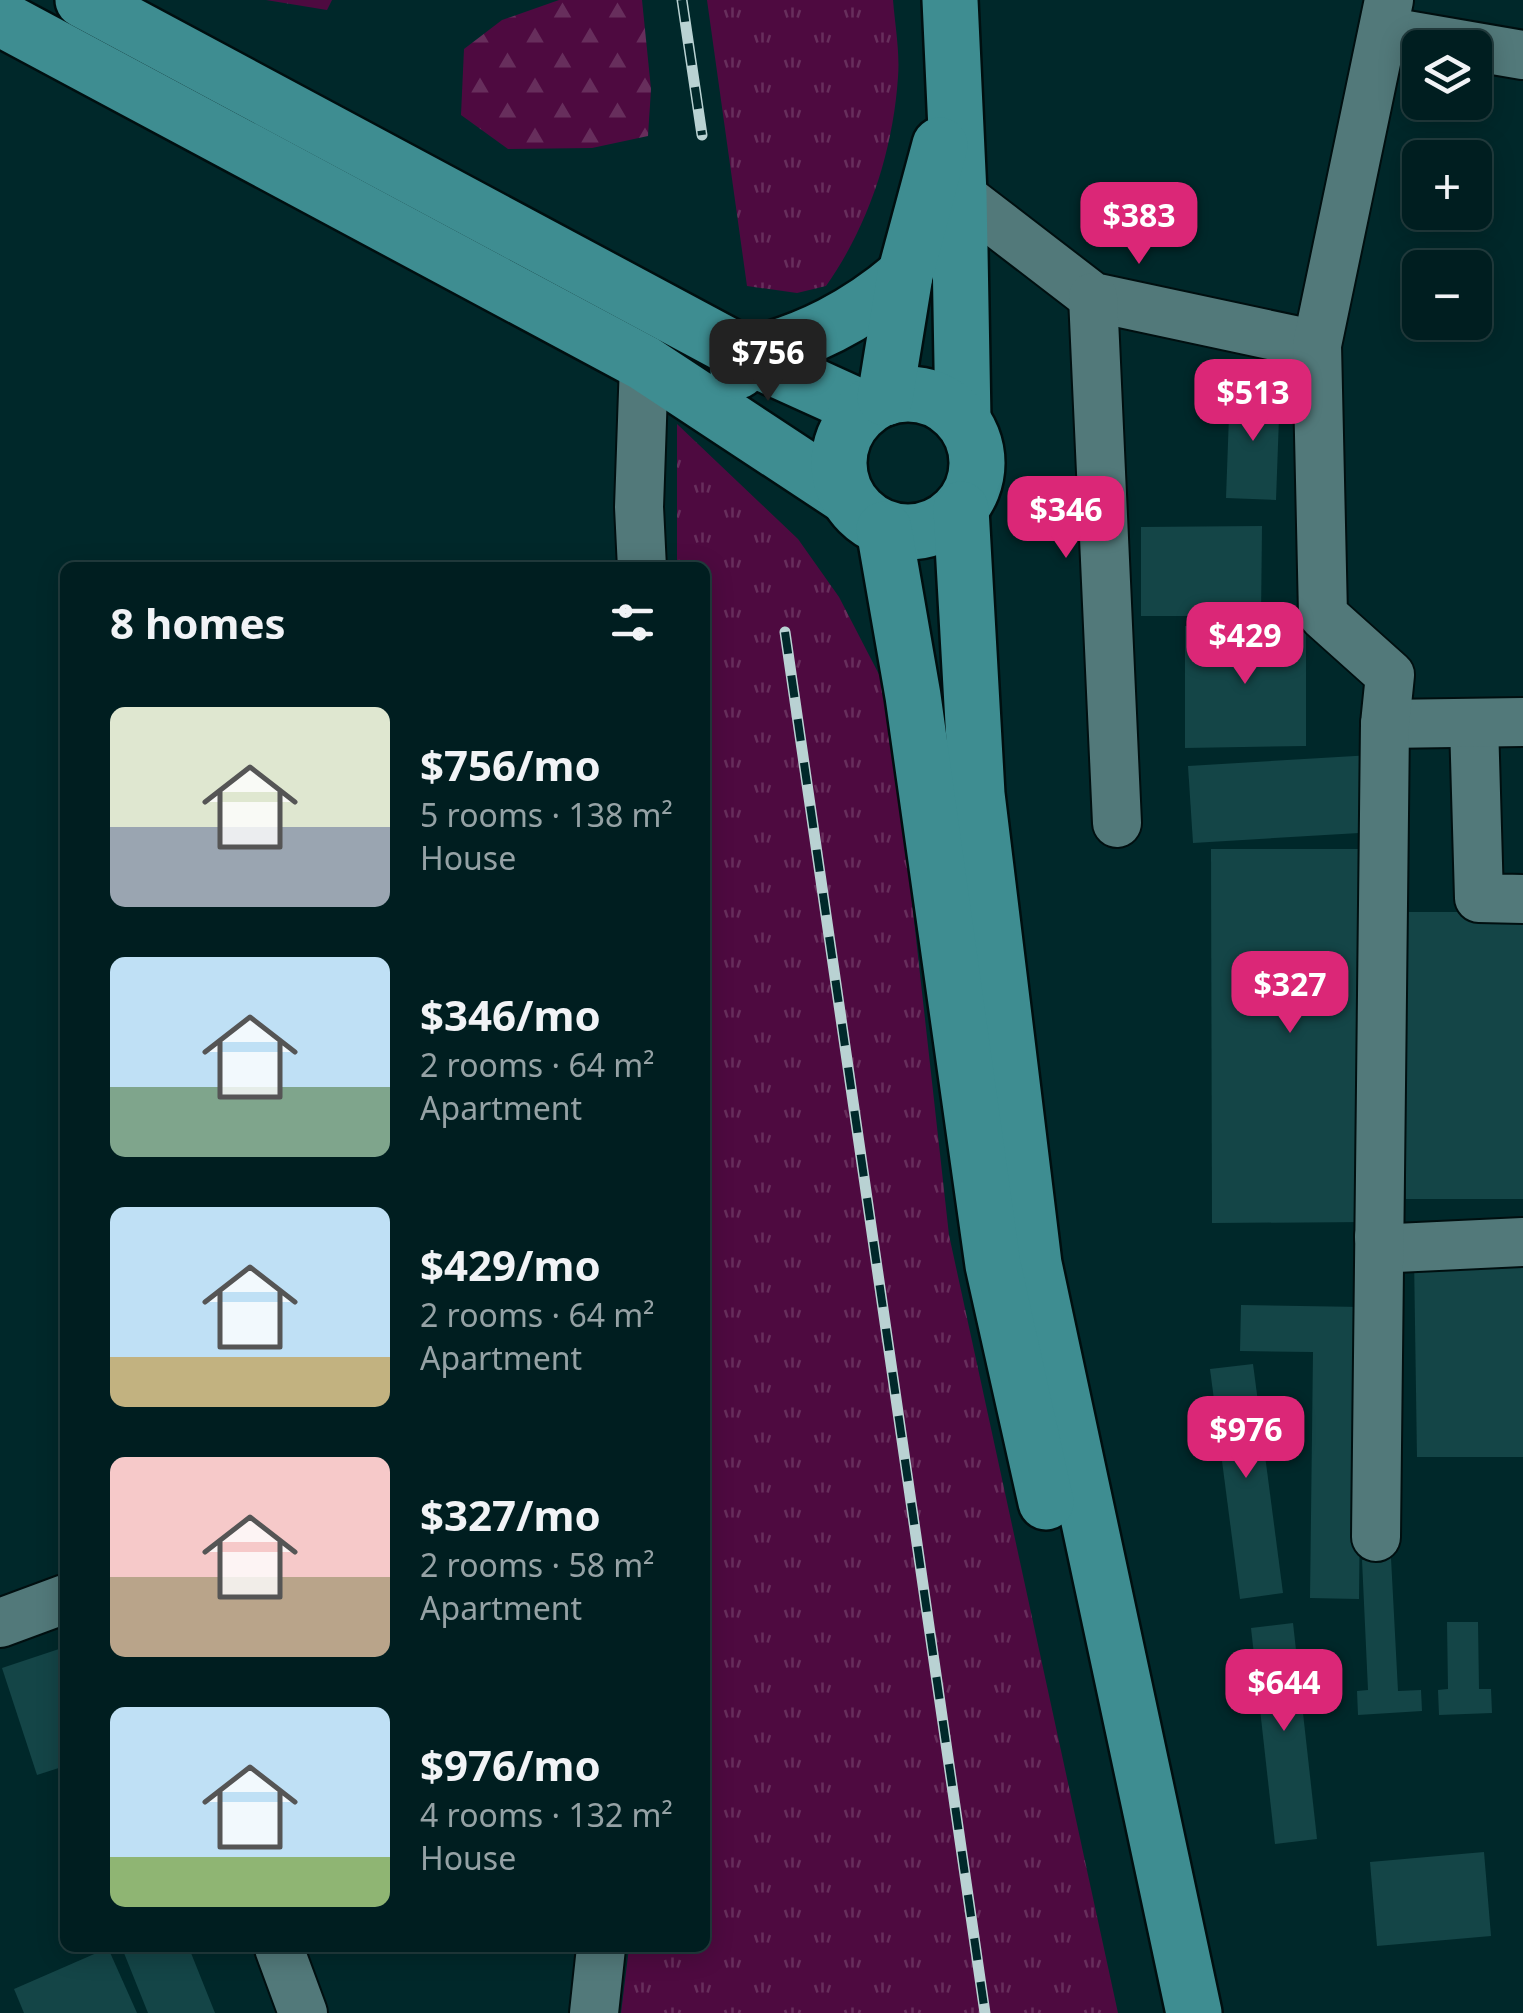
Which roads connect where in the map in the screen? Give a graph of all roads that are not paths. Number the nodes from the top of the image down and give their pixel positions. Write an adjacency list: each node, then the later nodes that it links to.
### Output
1 (83, 0): 11 (main road)
2 (950, 0): 6 (main road)
3 (1386, 16): 5 (street); 10 (street)
4 (0, 18): 12 (main road)
5 (1523, 55)
6 (954, 94): 7 (main road); 8 (main road)
7 (959, 194): 9 (street); 15 (main road)
8 (905, 275): 11 (main road); 13 (main road)
9 (1094, 296): 10 (street); 22 (street)
10 (1317, 345): 21 (street)
11 (747, 356): 13 (main road); 14 (main road)
12 (644, 363): 14 (main road); 18 (street)
13 (874, 403): 15 (main road); 17 (main road)
14 (716, 408): 17 (main road)
15 (963, 420): 16 (main road)
16 (961, 509): 17 (main road); 34 (main road)
17 (865, 513): 33 (main road)
18 (642, 562)
19 (1523, 722): 20 (street)
20 (1474, 723): 21 (street); 23 (street)
21 (1384, 724): 24 (street)
22 (1117, 823)
23 (1523, 898)
24 (1379, 1237): 25 (street); 26 (street)
25 (1523, 1242)
26 (1376, 1538)
27 (60, 1601): 28 (street)
28 (0, 1624)
29 (281, 1952): 31 (street)
30 (601, 1952): 32 (street)
31 (304, 2013)
32 (594, 2013)
33 (1160, 2013)
34 (1194, 2013)

